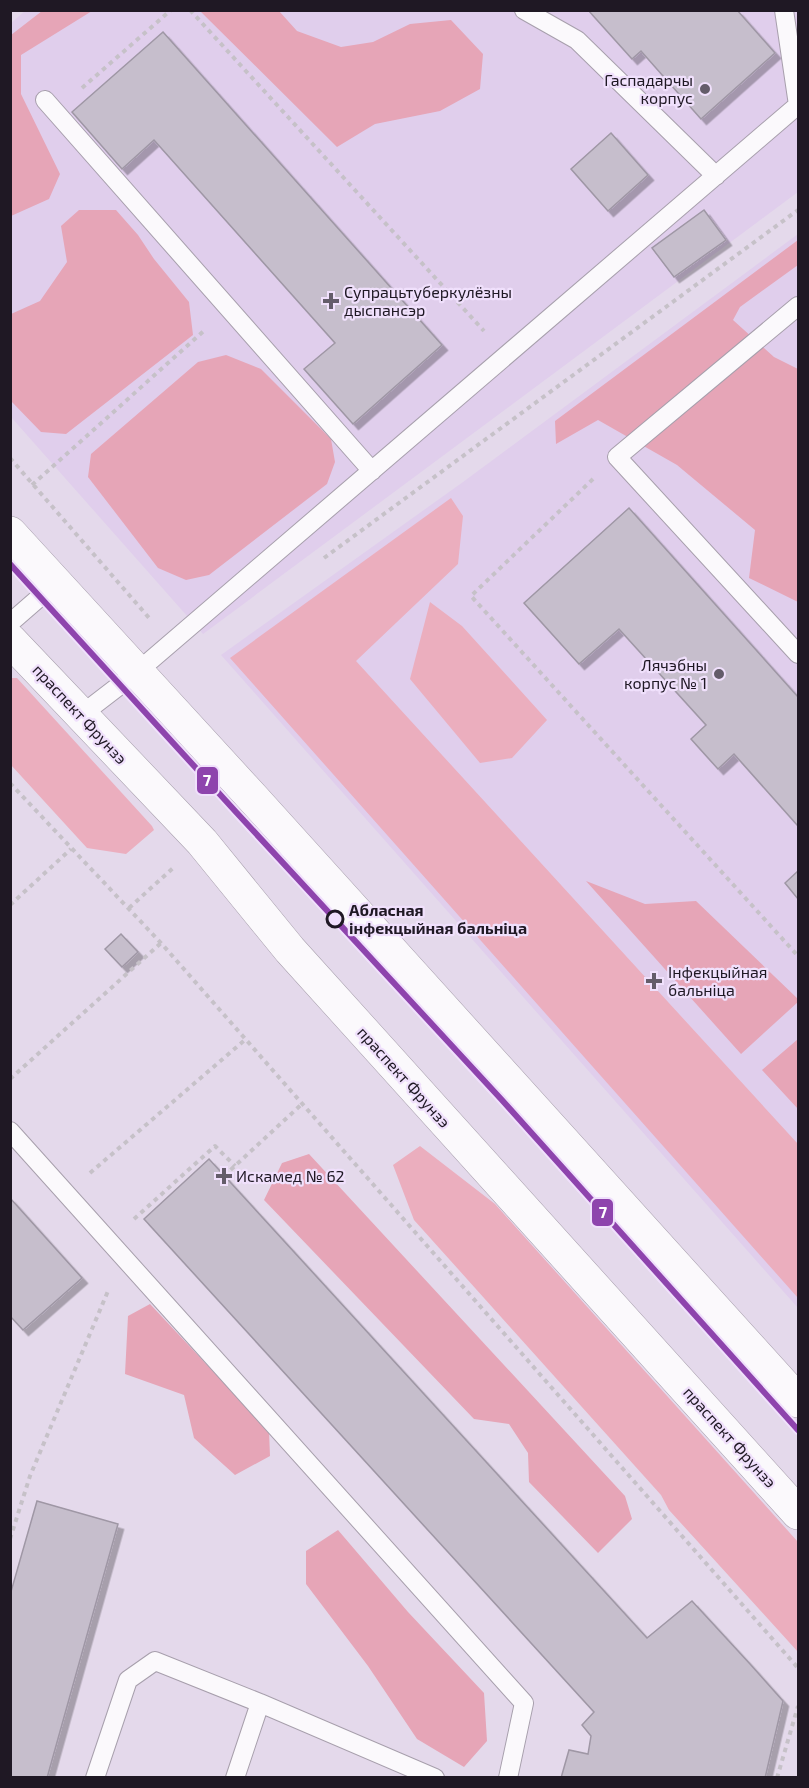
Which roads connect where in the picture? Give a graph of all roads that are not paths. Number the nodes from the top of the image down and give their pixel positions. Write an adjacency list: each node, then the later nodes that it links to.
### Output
1 (524, 10): 5 (lane)
2 (784, 10): 4 (lane)
3 (45, 100): 7 (lane)
4 (798, 105): 5 (lane)
5 (716, 176): 7 (lane)
6 (798, 306): 12 (lane)
7 (372, 471): 13 (lane)
8 (10, 533): 9 (main road)
9 (56, 583): 10 (lane); 13 (main road)
10 (10, 623)
11 (10, 640): 14 (main road, праспект Фрунзэ)
12 (798, 654)
13 (137, 672): 14 (lane); 16 (main road)
14 (81, 715): 17 (main road, праспект Фрунзэ)
15 (10, 1131): 22 (lane)
16 (798, 1401)
17 (798, 1513)
18 (260, 1703): 19 (lane); 20 (lane); 21 (lane)
19 (95, 1778)
20 (235, 1778)
21 (435, 1778)
22 (508, 1778)

